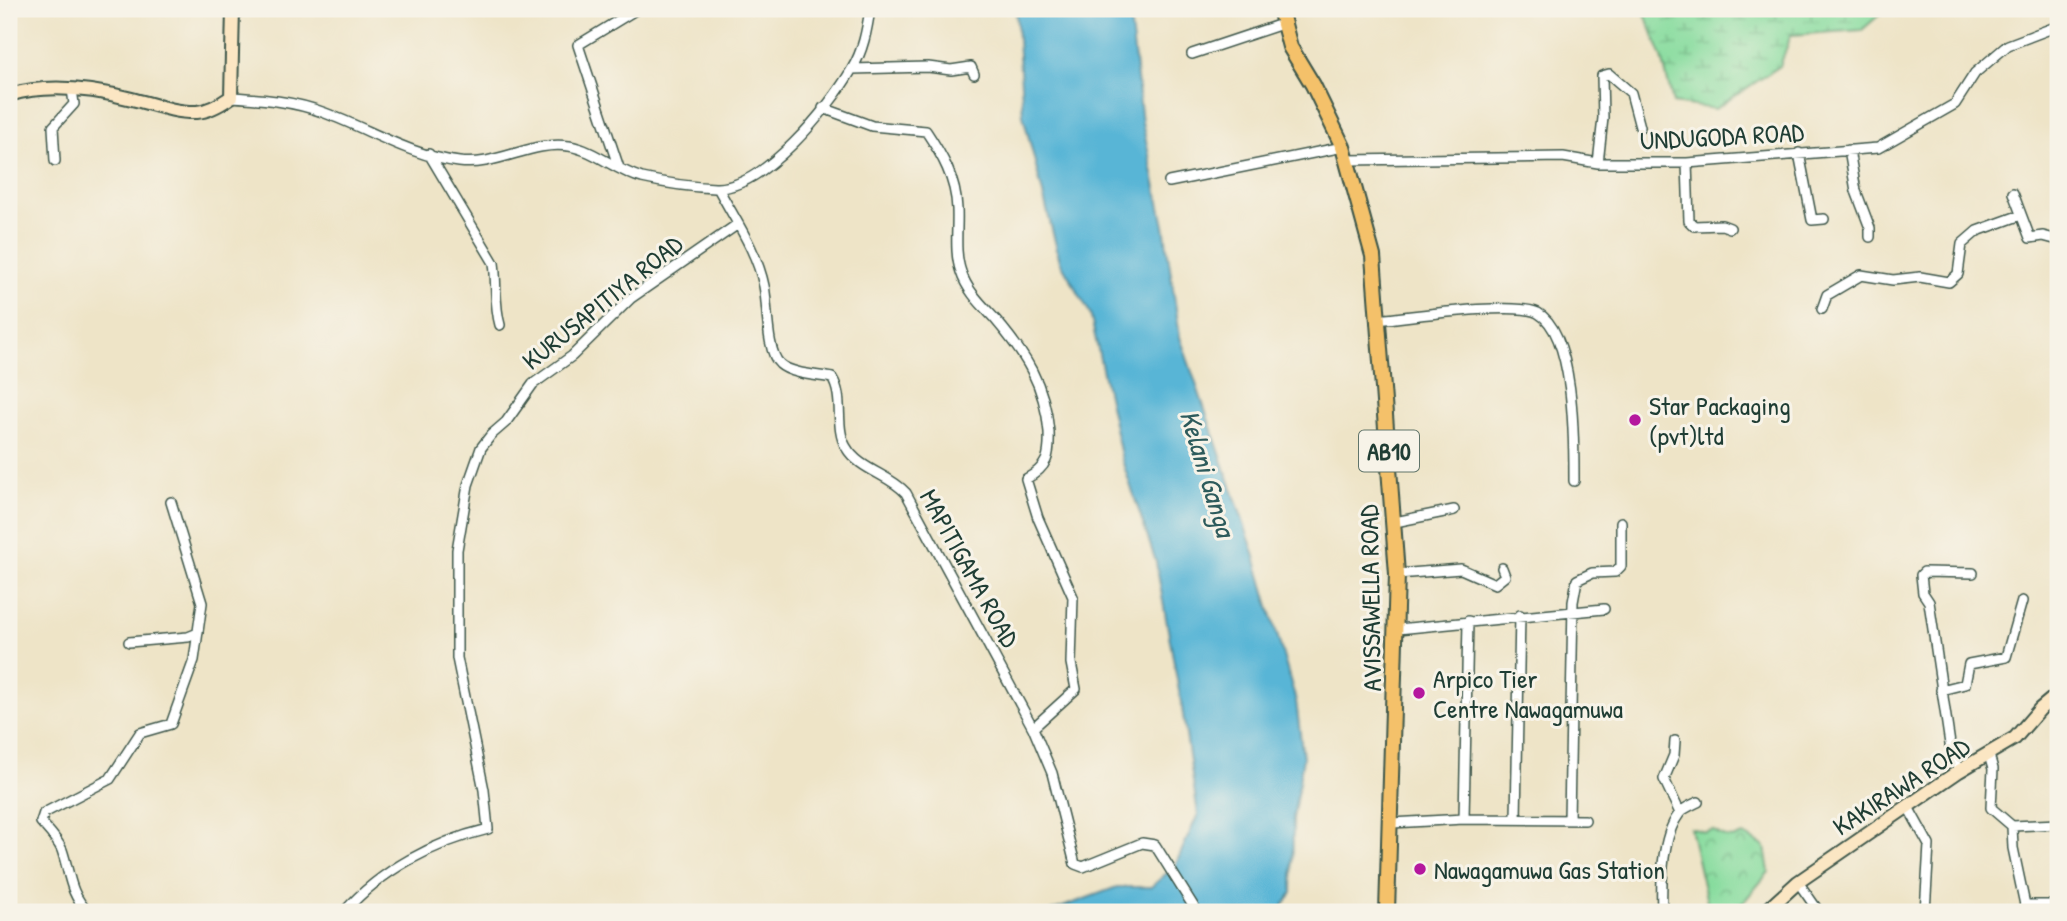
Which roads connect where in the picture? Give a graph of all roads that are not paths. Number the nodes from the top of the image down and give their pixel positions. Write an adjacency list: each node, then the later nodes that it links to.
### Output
1 (233, 9): 12 (street)
2 (636, 9): 22 (street)
3 (870, 9): 8 (street)
4 (1280, 9): 5 (main road, AVISSAWELLA ROAD / AB10)
5 (1282, 24): 7 (street); 18 (main road, AVISSAWELLA ROAD / AB10)
6 (2058, 26): 15 (street, UNDUGODA ROAD)
7 (1192, 54)
8 (852, 69): 9 (street); 13 (street)
9 (974, 74)
10 (72, 89): 11 (street); 12 (street); 19 (street)
11 (9, 95)
12 (231, 97): 17 (street)
13 (823, 108): 24 (street); 55 (street)
14 (1640, 127): 20 (street)
15 (1849, 150): 16 (street, UNDUGODA ROAD); 30 (street)
16 (1799, 153): 21 (street, UNDUGODA ROAD); 27 (street)
17 (429, 154): 22 (street); 34 (street)
18 (1345, 154): 20 (street, UNDUGODA ROAD); 23 (street, UNDUGODA ROAD); 33 (main road, AVISSAWELLA ROAD / AB10)
19 (55, 161)
20 (1598, 163): 21 (street, UNDUGODA ROAD)
21 (1687, 163): 29 (street)
22 (620, 168): 24 (street)
23 (1169, 182)
24 (718, 188): 28 (street, MAPITIGAMA ROAD)
25 (2013, 193): 26 (street)
26 (2021, 215): 31 (street); 32 (street)
27 (1824, 219)
28 (738, 224): 55 (street, MAPITIGAMA ROAD); 72 (street, KURUSAPITIYA ROAD)
29 (1730, 228)
30 (1870, 237)
31 (2058, 240)
32 (1822, 309)
33 (1378, 320): 35 (street); 38 (main road, AVISSAWELLA ROAD / AB10)
34 (500, 325)
35 (1574, 481)
36 (171, 502): 51 (street)
37 (1454, 510): 38 (street)
38 (1395, 522): 44 (main road, AVISSAWELLA ROAD / AB10)
39 (1621, 522): 47 (street)
40 (1502, 568): 42 (street)
41 (1485, 569): 42 (street)
42 (1468, 572): 44 (street)
43 (1973, 573): 53 (street)
44 (1397, 574): 50 (main road, AVISSAWELLA ROAD / AB10)
45 (2022, 601): 53 (street)
46 (1604, 609): 47 (street)
47 (1573, 611): 48 (street); 64 (street)
48 (1520, 615): 49 (street); 62 (street)
49 (1468, 621): 50 (street); 63 (street)
50 (1398, 629): 66 (main road, AVISSAWELLA ROAD / AB10)
51 (198, 634): 52 (street); 71 (street)
52 (129, 642)
53 (1941, 690): 58 (street)
54 (2058, 694): 57 (street, KAKIRAWA ROAD)
55 (1033, 728): 73 (street, MAPITIGAMA ROAD)
56 (1675, 741): 61 (street)
57 (1989, 755): 58 (street, KAKIRAWA ROAD); 68 (street)
58 (1959, 771): 60 (street, KAKIRAWA ROAD)
59 (1698, 802): 61 (street)
60 (1909, 807): 69 (street, KAKIRAWA ROAD); 78 (street)
61 (1680, 813): 75 (street)
62 (1516, 818): 63 (street); 64 (street)
63 (1464, 819): 66 (street)
64 (1569, 820): 65 (street)
65 (1585, 820)
66 (1392, 823): 74 (main road, AVISSAWELLA ROAD / AB10)
67 (2058, 824): 68 (street)
68 (2012, 826): 70 (street)
69 (1798, 882): 76 (street, KAKIRAWA ROAD); 77 (street)
70 (2058, 905)
71 (88, 912)
72 (344, 912)
73 (1197, 912)
74 (1387, 912)
75 (1662, 912)
76 (1765, 912)
77 (1819, 912)
78 (1925, 912)

